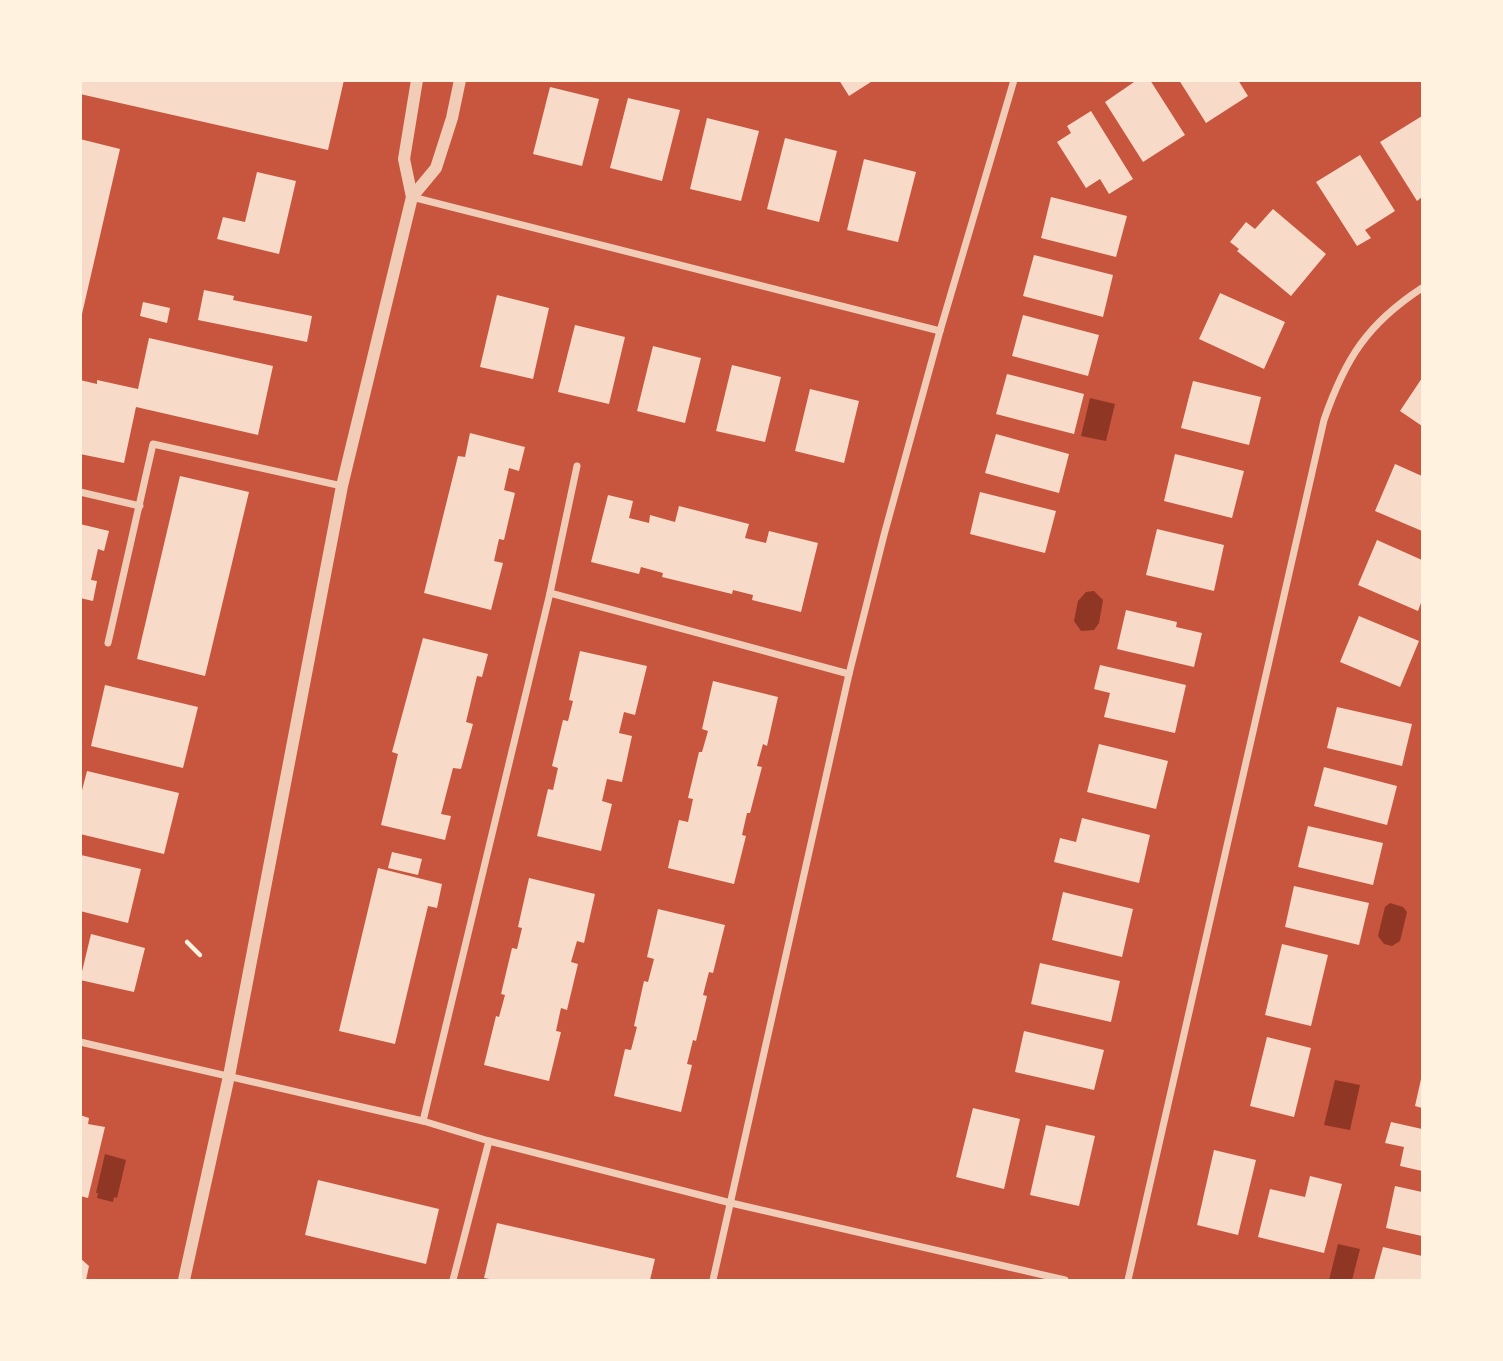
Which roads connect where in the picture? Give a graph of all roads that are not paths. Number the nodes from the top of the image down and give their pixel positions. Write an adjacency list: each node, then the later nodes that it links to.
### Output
1 (417, 80): 4 (street)
2 (460, 80): 4 (street)
3 (1014, 80): 6 (street)
4 (412, 197): 6 (street); 8 (street)
5 (1423, 288): 23 (street)
6 (940, 331): 13 (street)
7 (576, 466): 11 (street)
8 (342, 486): 10 (street); 15 (street)
9 (80, 492): 10 (street)
10 (139, 506): 12 (street)
11 (550, 593): 13 (street); 16 (street)
12 (108, 643)
13 (849, 674): 18 (street)
14 (80, 1042): 15 (street)
15 (229, 1076): 16 (street); 19 (street)
16 (423, 1121): 17 (street)
17 (489, 1141): 18 (street); 20 (street)
18 (731, 1203): 21 (street); 22 (street)
19 (184, 1280)
20 (453, 1280)
21 (713, 1280)
22 (1065, 1280)
23 (1128, 1280)

